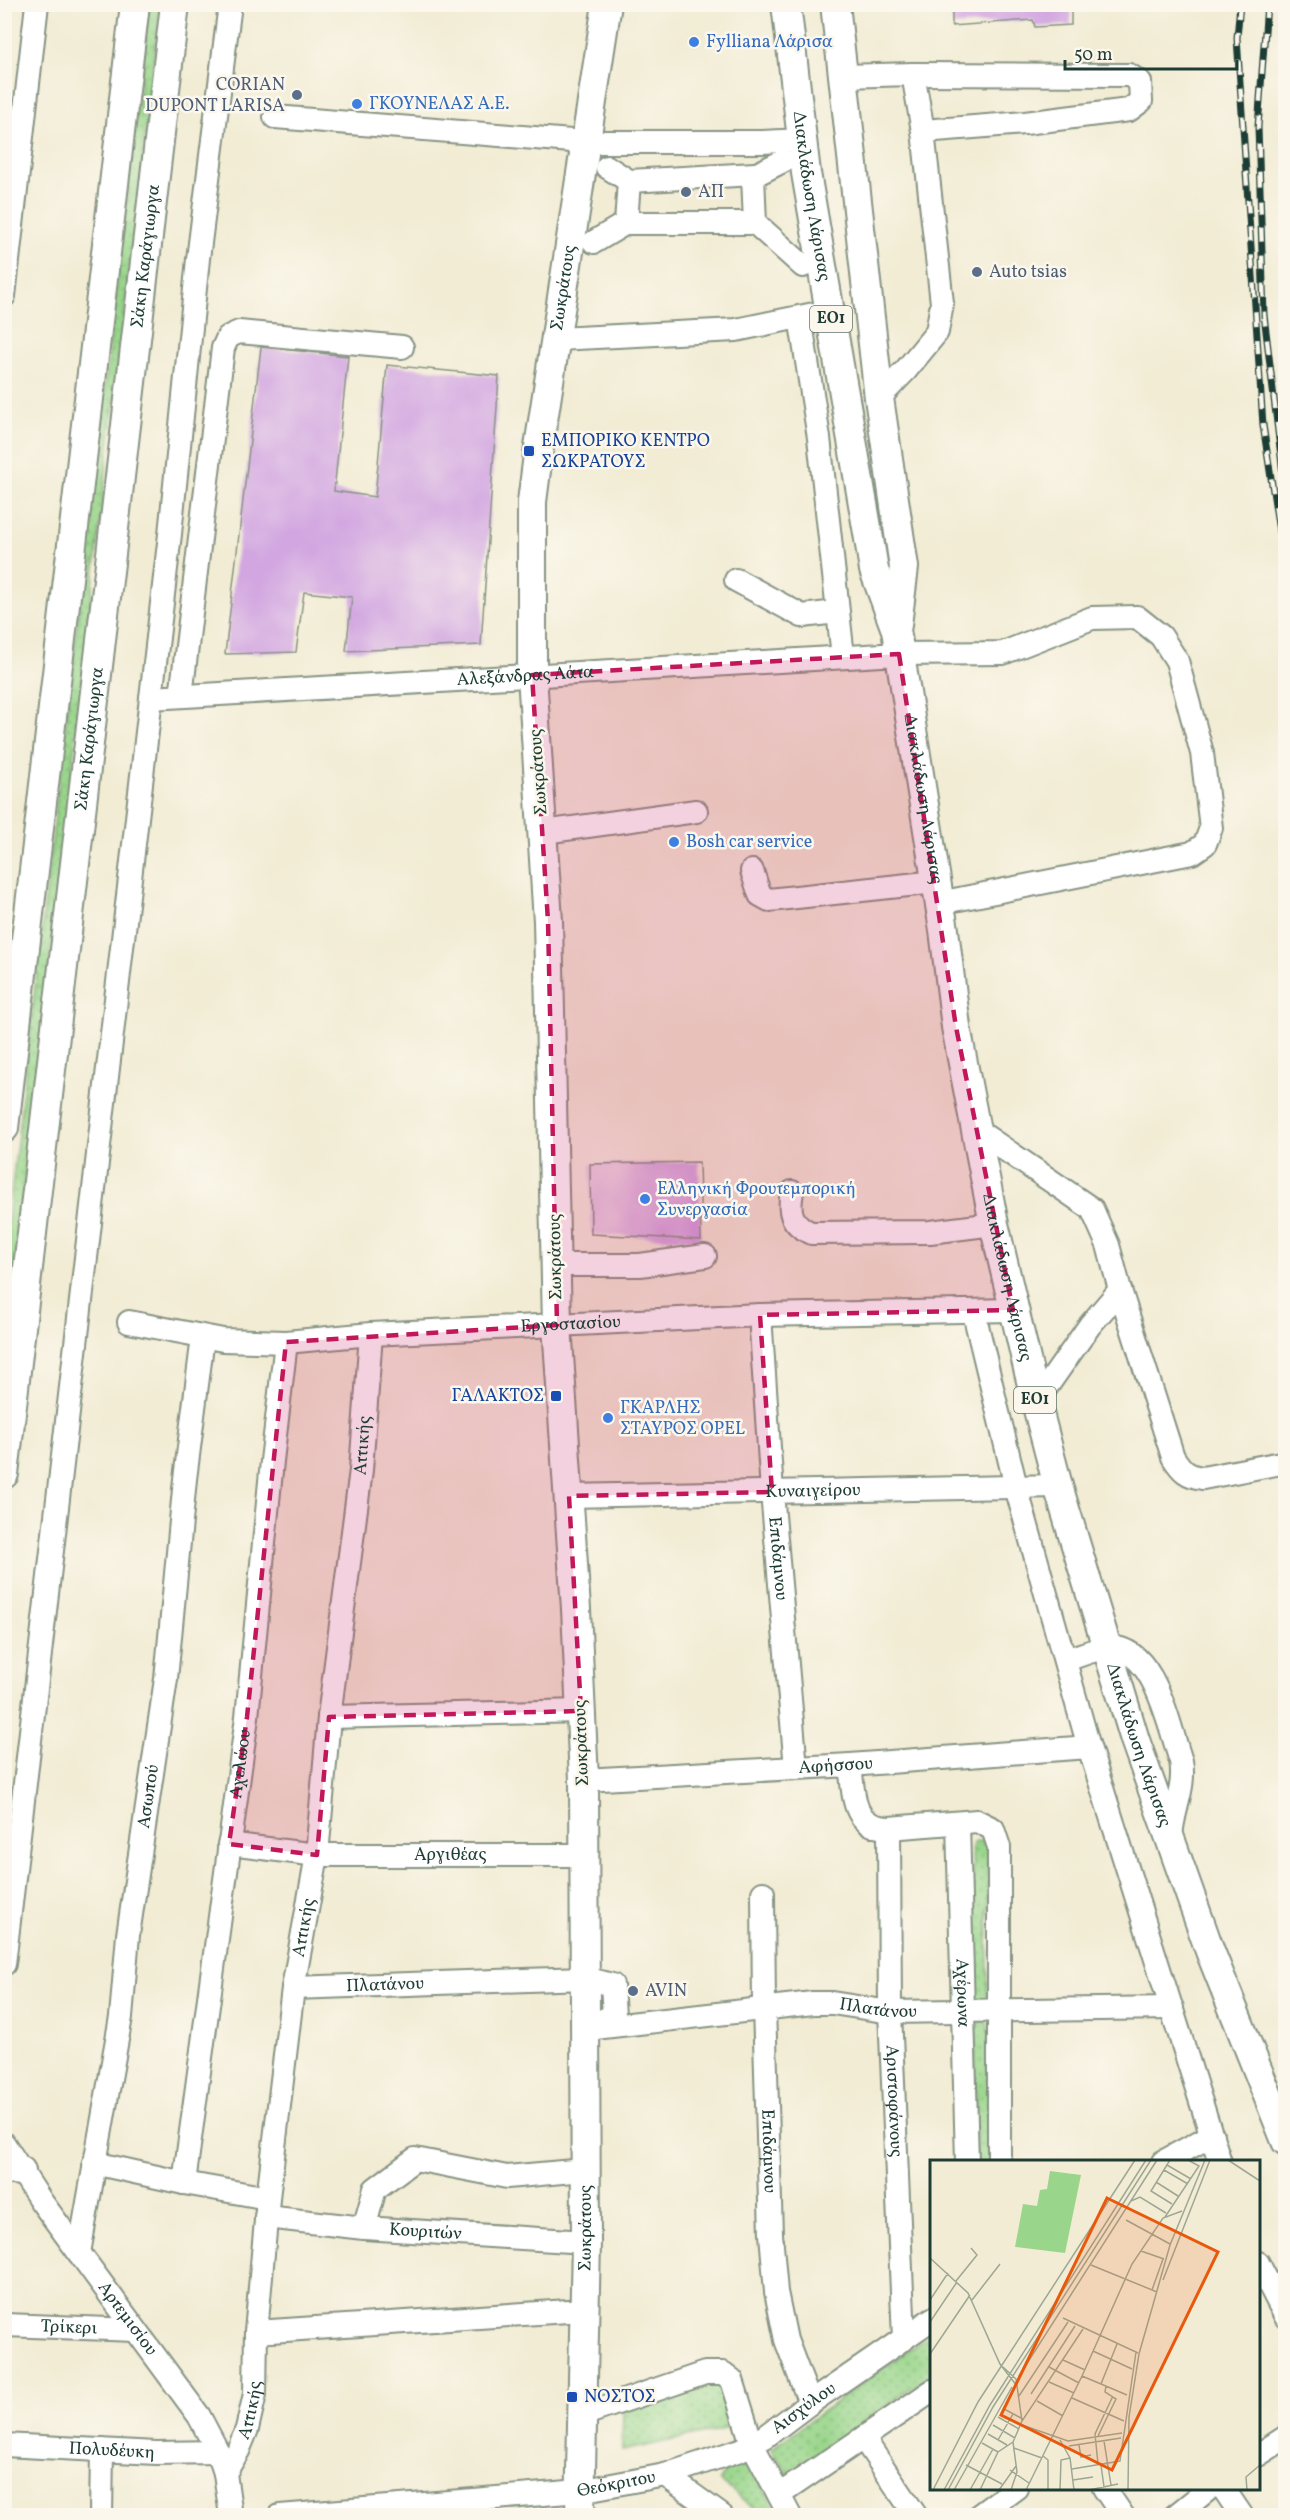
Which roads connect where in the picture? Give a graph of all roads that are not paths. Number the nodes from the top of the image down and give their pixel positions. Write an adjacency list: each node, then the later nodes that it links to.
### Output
1 (38, 4): 22 (street)
2 (135, 4): 39 (main road)
3 (175, 4): 56 (main road, Σάκη Καράγιωργα)
4 (230, 4): 34 (street)
5 (607, 4): 13 (main road, Σωκράτους)
6 (786, 4): 12 (main road, Διακλάδωση Λάρισας / ΕΟ1)
7 (834, 7): 9 (main road, Διακλάδωση Λάρισας / ΕΟ1)
8 (913, 74): 9 (street); 11 (street); 11 (street)
9 (843, 76): 27 (main road, Διακλάδωση Λάρισας / ΕΟ1)
10 (275, 117): 13 (street)
11 (923, 131): 27 (street)
12 (802, 140): 13 (street); 23 (main road, Διακλάδωση Λάρισας / ΕΟ1)
13 (584, 142): 25 (main road, Σωκράτους)
14 (783, 161): 16 (street)
15 (606, 167): 17 (street)
16 (756, 174): 17 (street); 19 (street)
17 (629, 180): 18 (street)
18 (626, 223): 19 (street); 20 (street)
19 (755, 223): 21 (street)
20 (594, 242)
21 (803, 266)
22 (4, 296)
23 (830, 310): 24 (street); 30 (main road, Διακλάδωση Λάρισας / ΕΟ1)
24 (800, 317): 25 (street); 29 (street)
25 (557, 339): 32 (main road, Σωκράτους)
26 (402, 347): 33 (street)
27 (879, 398): 30 (main road, Διακλάδωση Λάρισας / ΕΟ1)
28 (736, 580): 29 (street)
29 (837, 612): 31 (street)
30 (897, 642): 31 (street, Αλεξάνδρας Λάτα); 38 (main road, Διακλάδωση Λάρισας / ΕΟ1); 38 (street, Αλεξάνδρας Λάτα)
31 (843, 657): 32 (street, Αλεξάνδρας Λάτα)
32 (532, 675): 33 (street, Αλεξάνδρας Λάτα); 36 (main road, Σωκράτους)
33 (181, 696): 34 (street, Αλεξάνδρας Λάτα)
34 (151, 698): 76 (street)
35 (696, 811): 36 (street)
36 (544, 832): 44 (main road, Σωκράτους)
37 (752, 871): 38 (street, Αλεξάνδρας Λάτα)
38 (938, 893): 40 (main road, Διακλάδωση Λάρισας / ΕΟ1)
39 (4, 1128)
40 (975, 1129): 42 (main road, Διακλάδωση Λάρισας / ΕΟ1); 45 (street)
41 (792, 1192): 42 (street)
42 (994, 1224): 46 (main road, Διακλάδωση Λάρισας / ΕΟ1)
43 (705, 1256): 44 (street)
44 (556, 1265): 50 (main road, Σωκράτους)
45 (1120, 1290): 54 (street); 55 (street)
46 (1014, 1310): 47 (street, Εργοστασίου); 54 (main road, Διακλάδωση Λάρισας / ΕΟ1)
47 (974, 1313): 48 (street, Εργοστασίου); 57 (street)
48 (760, 1315): 50 (street, Εργοστασίου); 59 (street, Επιδάμνου)
49 (129, 1322): 52 (street, Εργοστασίου)
50 (557, 1325): 51 (street, Εργοστασίου); 60 (main road, Σωκράτους)
51 (371, 1334): 53 (street, Εργοστασίου); 64 (street, Αττικής)
52 (204, 1337): 53 (street, Εργοστασίου); 92 (street, Ασωπού)
53 (286, 1342): 71 (street, Αχελώου)
54 (1036, 1402): 58 (main road, Διακλάδωση Λάρισας / ΕΟ1)
55 (1286, 1462)
56 (4, 1474)
57 (1016, 1486): 58 (street, Κυναιγείρου); 59 (street, Κυναιγείρου); 62 (street)
58 (1058, 1486): 61 (main road, Διακλάδωση Λάρισας / ΕΟ1)
59 (772, 1492): 60 (street, Κυναιγείρου); 67 (street, Επιδάμνου)
60 (569, 1496): 63 (main road, Σωκράτους)
61 (1105, 1648): 62 (street); 72 (main road, Διακλάδωση Λάρισας / ΕΟ1); 72 (street)
62 (1065, 1660): 65 (street)
63 (581, 1712): 64 (street); 68 (main road, Σωκράτους)
64 (329, 1717): 73 (street, Αττικής)
65 (1089, 1747): 66 (street, Αφήσσου); 80 (street)
66 (850, 1765): 67 (street, Αφήσσου); 70 (street)
67 (795, 1768): 68 (street, Αφήσσου)
68 (584, 1780): 74 (main road, Σωκράτους)
69 (958, 1823): 70 (street); 82 (street, Αχέρωνα); 83 (street, Αχέρωνα)
70 (889, 1828): 81 (street, Αριστοφάνους)
71 (229, 1844): 73 (street, Αργιθέας); 95 (street, Αχελώου)
72 (1171, 1846): 86 (main road, Διακλάδωση Λάρισας / ΕΟ1)
73 (317, 1855): 74 (street, Αργιθέας); 78 (street, Αττικής)
74 (583, 1855): 77 (main road, Σωκράτους)
75 (763, 1893): 79 (street, Επιδάμνου)
76 (4, 1964)
77 (585, 1978): 78 (street, Πλατάνου); 84 (main road, Σωκράτους)
78 (293, 1988): 96 (street, Αττικής)
79 (764, 2007): 81 (street, Πλατάνου); 84 (street, Πλατάνου); 109 (street, Επιδάμνου)
80 (1172, 2008): 83 (street, Πλατάνου); 85 (street)
81 (890, 2012): 82 (street, Πλατάνου); 107 (street, Αριστοφάνους)
82 (963, 2012): 83 (street, Πλατάνου); 88 (street, Αχέρωνα)
83 (998, 2012): 89 (street, Αχέρωνα)
84 (594, 2025): 94 (main road, Σωκράτους)
85 (1212, 2136): 90 (street); 91 (street)
86 (1286, 2141)
87 (4, 2144): 93 (street, Αρτεμισίου)
88 (967, 2160)
89 (999, 2160)
90 (1167, 2160)
91 (1219, 2160)
92 (94, 2163): 95 (street, Κουριτών); 99 (street, Ασωπού)
93 (10, 2167): 99 (street, Αρτεμισίου)
94 (585, 2170): 97 (street); 98 (main road, Σωκράτους)
95 (184, 2183): 96 (street, Κουριτών)
96 (267, 2208): 97 (street, Κουριτών); 106 (street, Αττικής)
97 (364, 2228): 98 (street, Κουριτών)
98 (586, 2242): 101 (main road, Σωκράτους)
99 (78, 2253): 105 (street, Αρτεμισίου)
100 (1260, 2267): 102 (street)
101 (583, 2310): 106 (street); 110 (main road, Σωκράτους)
102 (1286, 2316)
103 (930, 2320): 107 (street, Αισχύλου)
104 (5, 2325): 105 (street, Τρίκερι)
105 (135, 2330): 116 (street, Αρτεμισίου)
106 (256, 2332): 118 (street, Αττικής)
107 (904, 2339): 109 (street, Αισχύλου)
108 (930, 2392): 112 (street)
109 (810, 2403): 114 (street, Αισχύλου)
110 (582, 2415): 114 (street); 125 (main road, Σωκράτους)
111 (1286, 2437): 117 (street)
112 (864, 2439): 124 (street); 131 (street)
113 (4, 2445): 115 (street, Πολυδέυκη)
114 (752, 2445): 119 (street, Αισχύλου); 124 (street)
115 (102, 2450): 116 (street, Πολυδέυκη); 126 (street)
116 (218, 2452): 118 (street, Αρτεμισίου)
117 (1260, 2454)
118 (225, 2473): 127 (street)
119 (665, 2475): 125 (street, Θεόκριτου); 129 (street)
120 (1013, 2490): 132 (street)
121 (1105, 2490): 133 (street)
122 (1208, 2490): 134 (street)
123 (1224, 2490): 135 (street)
124 (779, 2495): 130 (street)
125 (580, 2503): 128 (street, Θεόκριτου)
126 (101, 2516)
127 (231, 2516)
128 (280, 2516)
129 (722, 2516)
130 (790, 2516)
131 (916, 2516)
132 (978, 2516)
133 (1123, 2516)
134 (1175, 2516)
135 (1242, 2516)

